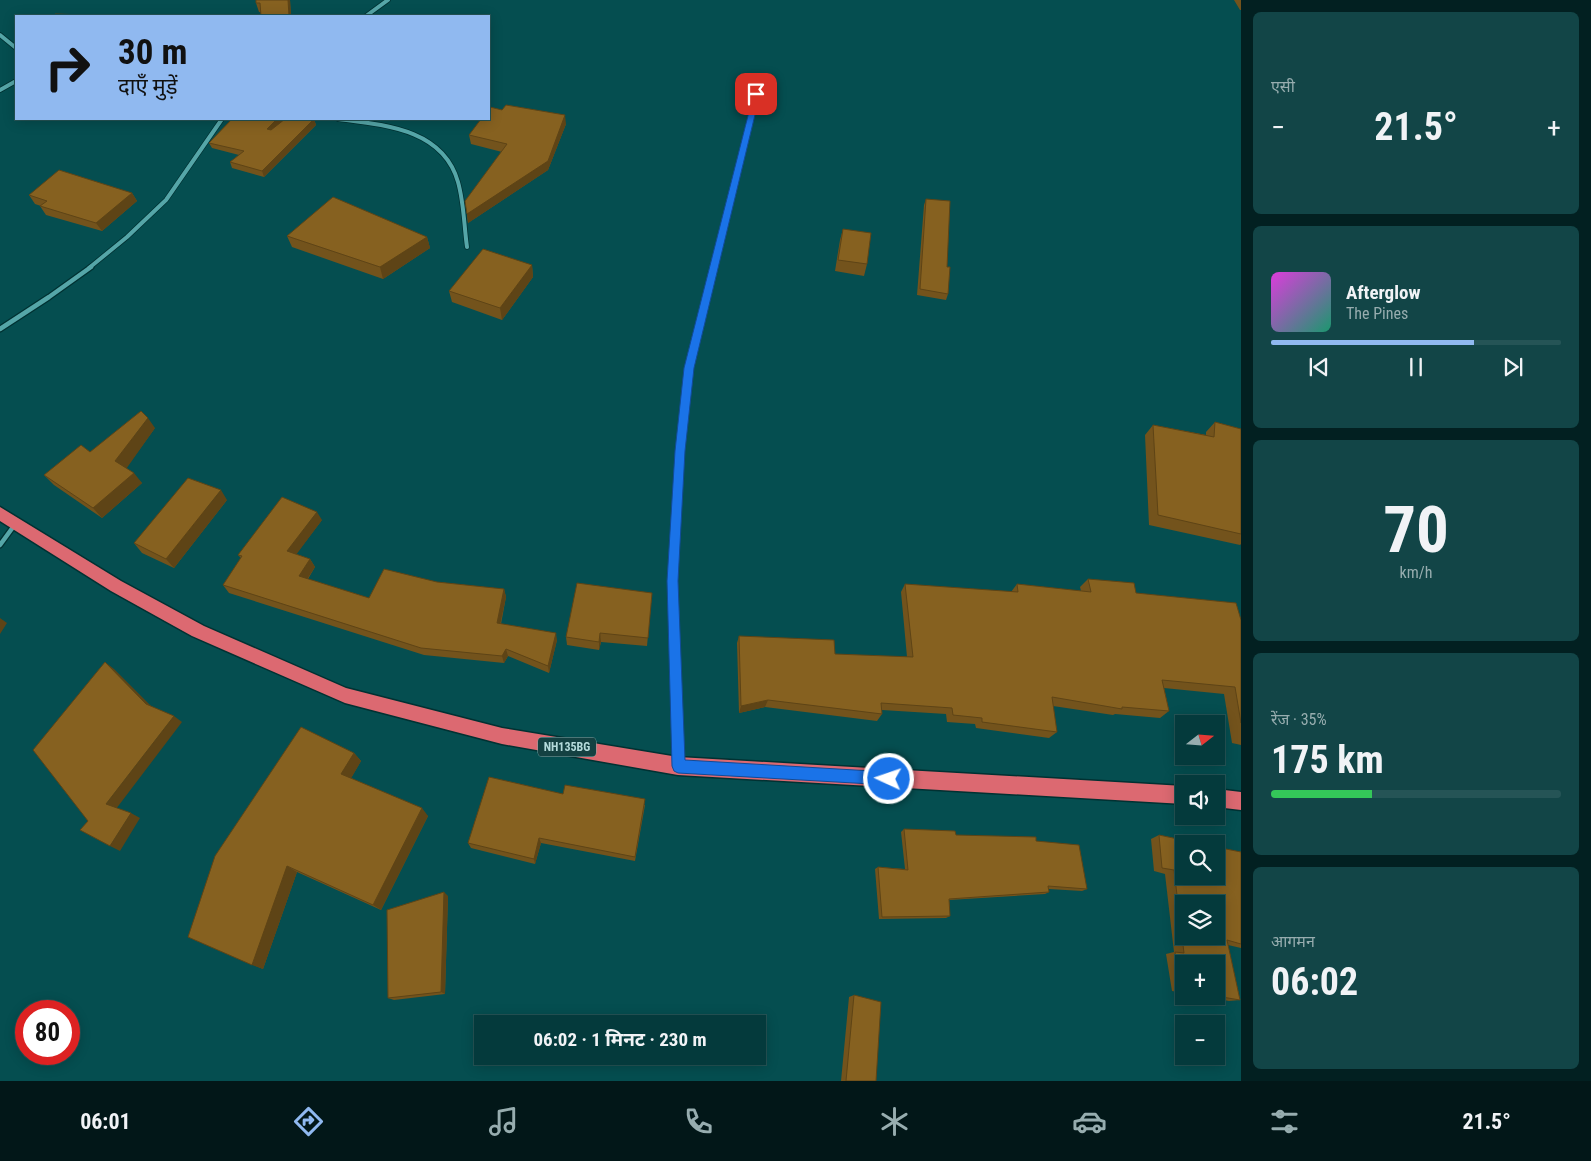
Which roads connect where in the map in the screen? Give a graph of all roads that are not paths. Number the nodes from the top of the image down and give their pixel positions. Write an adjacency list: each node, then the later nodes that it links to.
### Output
1 (388, 0): 2 (street)
2 (367, 15)
3 (0, 36): 4 (street)
4 (15, 47)
5 (15, 82): 6 (street)
6 (0, 90)
7 (756, 94): 15 (street)
8 (221, 120): 11 (street)
9 (346, 120): 10 (street)
10 (466, 247)
11 (0, 329)
12 (0, 513): 13 (highway, NH135BG)
13 (17, 523): 14 (street); 15 (highway, NH135BG)
14 (0, 545)
15 (678, 766): 16 (highway, NH135BG)
16 (1175, 794)
17 (1225, 799): 18 (highway)
18 (1241, 801)

